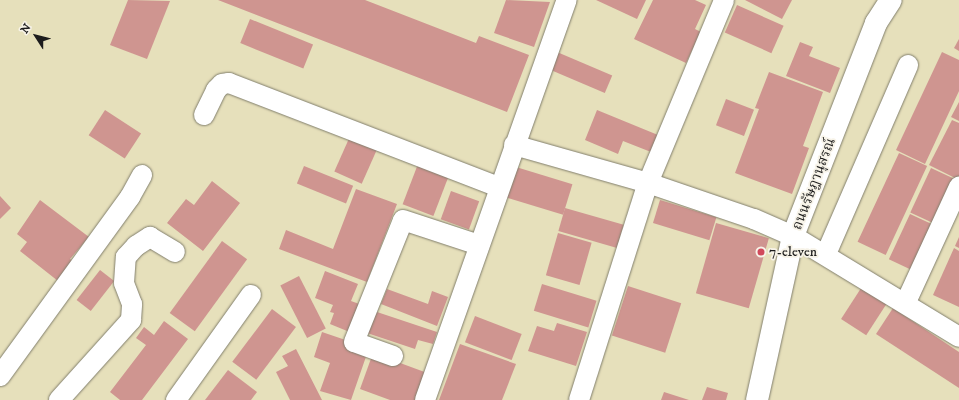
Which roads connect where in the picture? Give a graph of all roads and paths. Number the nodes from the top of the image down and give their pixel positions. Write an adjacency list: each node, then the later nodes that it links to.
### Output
1 (567, 0): 6 (street)
2 (724, 0): 8 (street)
3 (891, 0): 11 (street, ถนนรัษฎานุสรณ์)
4 (908, 65): 14 (street)
5 (204, 115): 9 (street)
6 (514, 145): 8 (street); 9 (street)
7 (142, 176): 19 (street)
8 (648, 183): 11 (street); 23 (street)
9 (499, 186): 12 (street)
10 (959, 187): 16 (street)
11 (793, 236): 14 (street); 24 (street, ถนนรัษฎานุสรณ์)
12 (479, 245): 18 (street); 22 (street)
13 (175, 252): 20 (street)
14 (826, 254): 16 (street)
15 (251, 295): 21 (street)
16 (906, 302): 17 (street)
17 (959, 336)
18 (393, 356)
19 (0, 376)
20 (59, 400)
21 (176, 400)
22 (425, 400)
23 (579, 400)
24 (757, 400)

